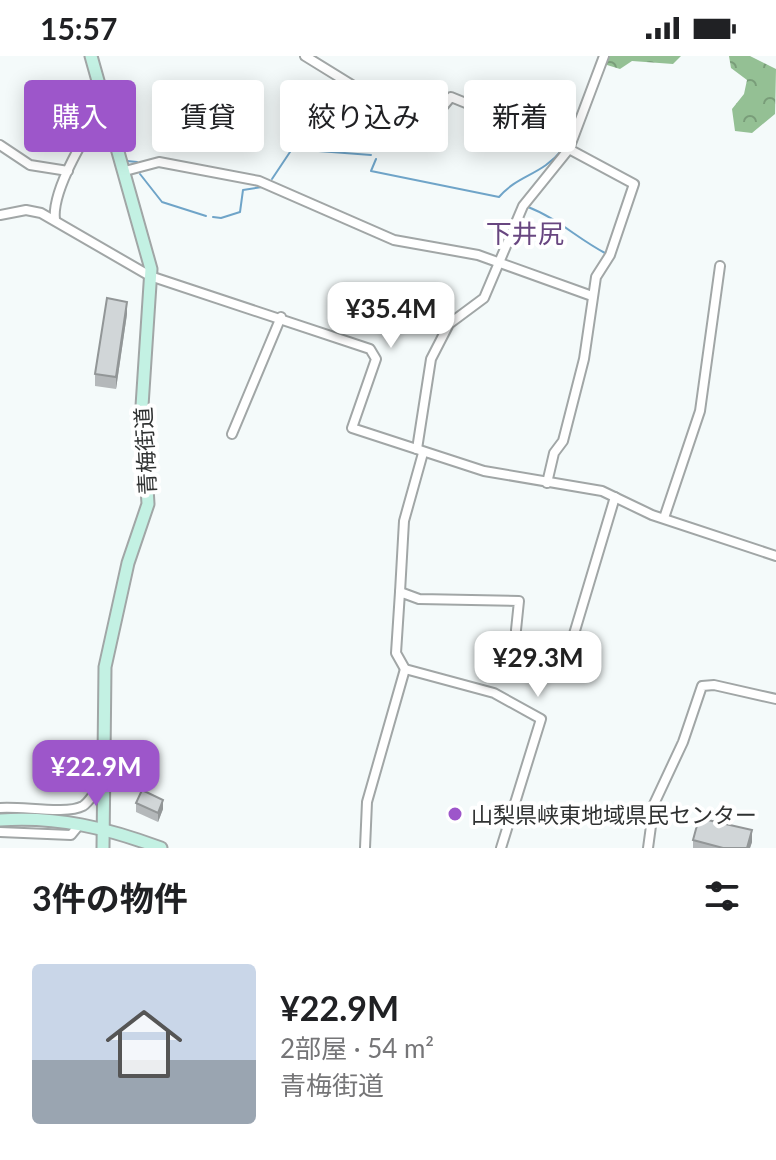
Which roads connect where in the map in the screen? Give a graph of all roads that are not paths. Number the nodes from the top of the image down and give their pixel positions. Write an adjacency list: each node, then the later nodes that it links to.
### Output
1 (91, 56): 4 (main road, 青梅街道)
2 (305, 56): 5 (street)
3 (604, 56): 6 (street)
4 (98, 80)
5 (464, 102)
6 (576, 128)
7 (0, 145): 12 (street)
8 (78, 152): 12 (street)
9 (119, 152): 13 (main road, 青梅街道)
10 (566, 152): 16 (street)
11 (574, 152): 19 (street)
12 (68, 171): 15 (street)
13 (125, 171): 16 (street); 18 (main road, 青梅街道)
14 (0, 215): 15 (street)
15 (55, 220): 18 (street)
16 (498, 264): 19 (street); 22 (street)
17 (720, 266): 25 (street)
18 (150, 276): 20 (street); 32 (main road, 青梅街道)
19 (592, 296): 23 (street)
20 (281, 317): 21 (street); 22 (street)
21 (232, 434)
22 (420, 451): 23 (street); 27 (street)
23 (547, 483): 24 (street)
24 (615, 497): 25 (street); 29 (street)
25 (664, 518): 26 (street)
26 (776, 556)
27 (400, 592): 28 (street); 30 (street)
28 (516, 630)
29 (574, 634)
30 (405, 669): 40 (street); 41 (street)
31 (776, 699): 42 (street)
32 (105, 783): 33 (street); 36 (main road, 青梅街道)
33 (0, 808)
34 (0, 820): 35 (main road)
35 (80, 824): 36 (main road); 37 (street)
36 (104, 827): 38 (main road, 青梅街道); 39 (main road)
37 (0, 832)
38 (103, 848)
39 (161, 848)
40 (365, 848)
41 (501, 848)
42 (648, 848)

